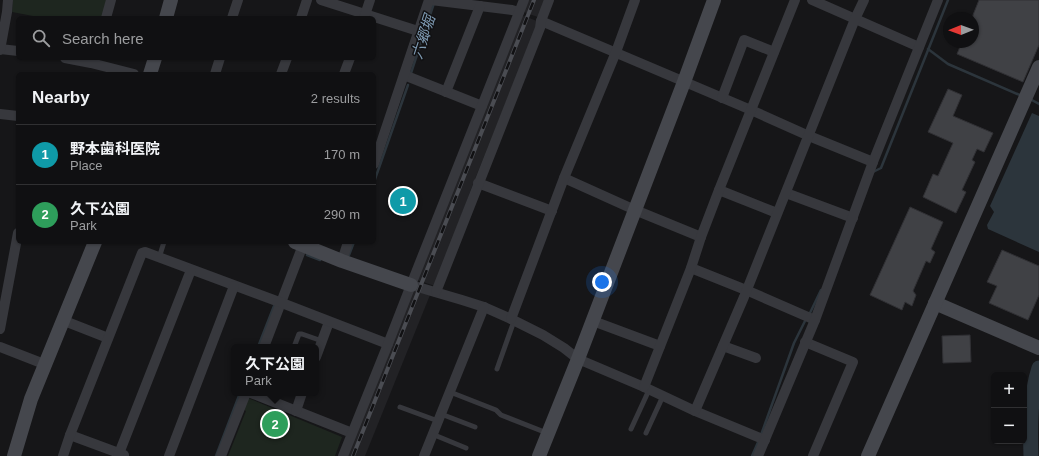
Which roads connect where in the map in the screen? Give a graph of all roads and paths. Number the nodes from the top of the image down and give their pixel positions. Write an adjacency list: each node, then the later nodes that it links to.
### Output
1 (8, 0): 27 (street)
2 (112, 0): 19 (street)
3 (238, 0): 21 (street)
4 (307, 0): 22 (street)
5 (322, 0): 23 (street)
6 (370, 0): 23 (street)
7 (430, 0): 17 (street); 28 (street)
8 (524, 0): 18 (street)
9 (549, 0): 26 (street)
10 (635, 0): 32 (street)
11 (714, 0): 46 (street)
12 (795, 0): 33 (street)
13 (812, 0): 25 (street)
14 (864, 0): 25 (street)
15 (938, 0): 29 (street)
16 (169, 1): 20 (street)
17 (477, 4): 18 (street); 47 (street)
18 (519, 12): 49 (street)
19 (107, 16)
20 (166, 16)
21 (233, 16)
22 (302, 16)
23 (365, 16)
24 (376, 19): 28 (street)
25 (855, 19): 29 (street); 53 (street)
26 (541, 21): 32 (street); 57 (street)
27 (2, 26): 30 (street)
28 (418, 31): 45 (street)
29 (919, 47): 55 (street)
30 (0, 50): 31 (street)
31 (16, 51)
32 (616, 52): 46 (street); 56 (street)
33 (774, 52): 48 (street); 50 (street)
34 (92, 60): 40 (street)
35 (154, 60): 41 (street)
36 (219, 60): 42 (street)
37 (286, 60): 43 (street)
38 (349, 60): 44 (street)
39 (1039, 67): 78 (street)
40 (124, 72)
41 (151, 72)
42 (216, 72)
43 (283, 72)
44 (345, 72)
45 (404, 75): 47 (street); 54 (street)
46 (684, 82): 48 (street); 60 (street)
47 (446, 92): 49 (street)
48 (722, 98): 50 (street)
49 (482, 106): 74 (street)
50 (751, 110): 53 (street); 58 (street)
51 (0, 114): 52 (street)
52 (16, 116)
53 (809, 136): 55 (street); 59 (street)
54 (376, 158)
55 (873, 162): 63 (street)
56 (564, 178): 60 (street); 61 (street)
57 (478, 183): 61 (street); 77 (street)
58 (719, 190): 62 (street); 64 (street)
59 (786, 193): 62 (street); 63 (street)
60 (635, 210): 64 (street); 85 (street)
61 (552, 211): 82 (street)
62 (778, 213): 76 (street)
63 (853, 218): 83 (street)
64 (701, 237): 72 (street)
65 (16, 244): 86 (street)
66 (93, 244): 81 (street)
67 (163, 244): 70 (lane)
68 (299, 244): 71 (street); 79 (street)
69 (347, 244): 71 (street)
70 (158, 258): 73 (street); 87 (street)
71 (342, 261): 74 (street)
72 (691, 268): 76 (street); 93 (street)
73 (191, 270): 75 (street); 121 (street)
74 (411, 285): 77 (street); 92 (street)
75 (234, 286): 79 (street); 124 (street)
76 (746, 290): 83 (street); 94 (street)
77 (436, 292): 80 (street)
78 (935, 302): 95 (street); 131 (street)
79 (282, 303): 84 (street); 90 (street)
80 (484, 307): 82 (street); 103 (street)
81 (62, 320): 87 (street); 100 (street)
82 (513, 320): 99 (street); 101 (lane)
83 (815, 320): 89 (street)
84 (329, 322): 88 (street); 92 (street)
85 (593, 322): 93 (street); 99 (street)
86 (0, 328)
87 (108, 338): 116 (street)
88 (322, 341): 91 (lane); 97 (street)
89 (805, 342): 119 (street); 130 (street)
90 (265, 344)
91 (295, 344)
92 (388, 344): 114 (street)
93 (660, 346): 102 (street)
94 (723, 346): 98 (street); 110 (street)
95 (1034, 346)
96 (0, 347): 100 (street)
97 (319, 349)
98 (756, 358)
99 (578, 359): 102 (street); 118 (street)
100 (44, 364): 122 (street)
101 (497, 369)
102 (646, 388): 106 (street); 113 (lane)
103 (450, 392): 111 (street); 118 (lane)
104 (245, 396): 125 (street)
105 (301, 396): 109 (street)
106 (663, 396): 110 (street); 115 (lane)
107 (274, 397): 109 (street)
108 (400, 407): 111 (lane)
109 (296, 411): 114 (street)
110 (695, 411): 119 (street)
111 (439, 418): 112 (lane); 117 (street)
112 (475, 428)
113 (631, 429)
114 (352, 433): 126 (street)
115 (646, 433)
116 (70, 434): 121 (street); 123 (street)
117 (432, 434): 120 (lane); 127 (street)
118 (549, 434): 128 (street)
119 (765, 440): 129 (street)
120 (466, 448)
121 (121, 455)
122 (14, 456)
123 (63, 456)
124 (170, 456)
125 (221, 456)
126 (343, 456)
127 (424, 456)
128 (539, 456)
129 (758, 456)
130 (813, 456)
131 (868, 456)

